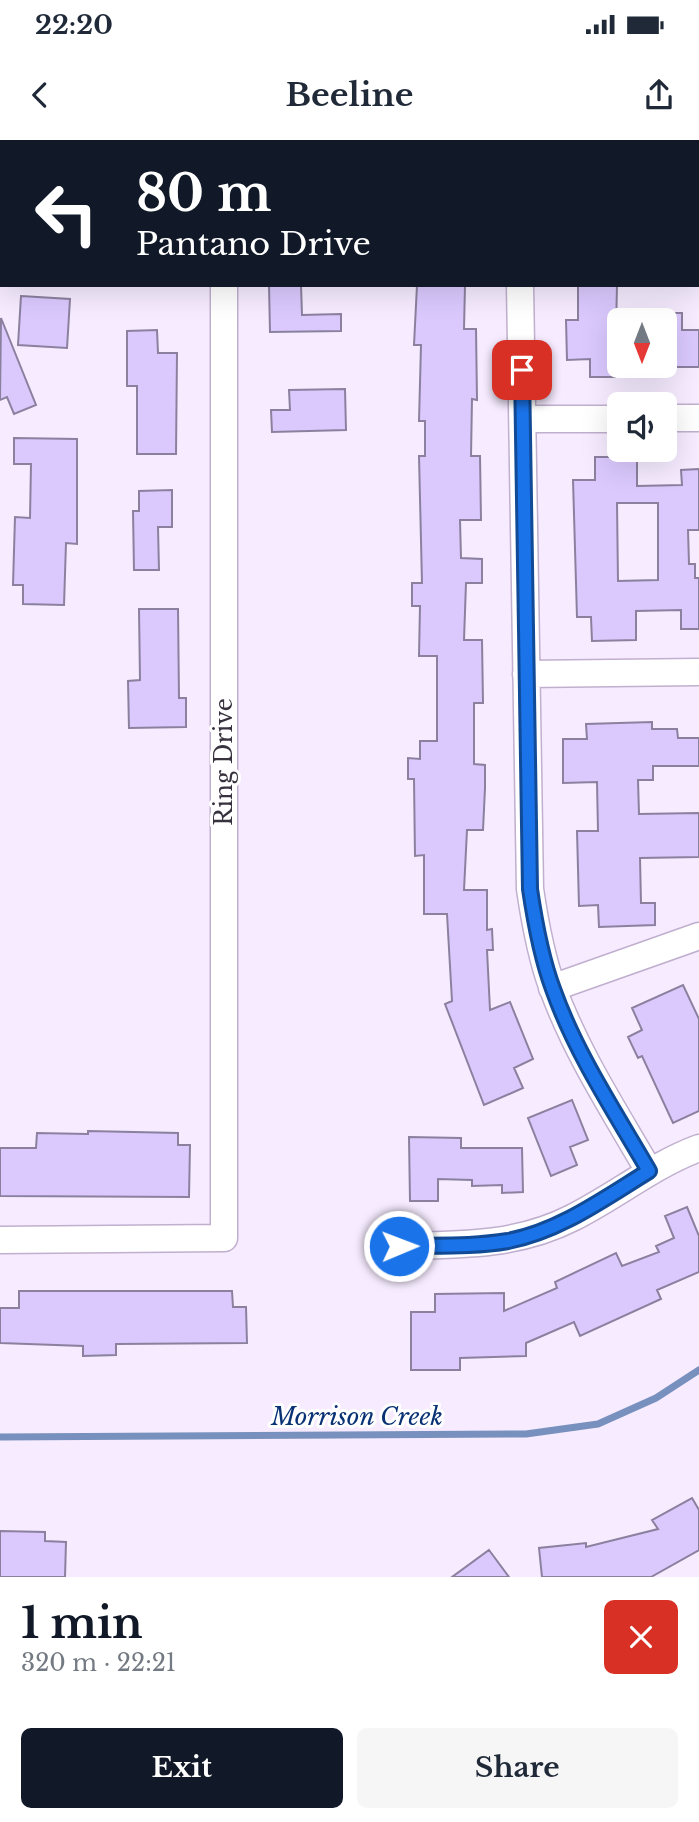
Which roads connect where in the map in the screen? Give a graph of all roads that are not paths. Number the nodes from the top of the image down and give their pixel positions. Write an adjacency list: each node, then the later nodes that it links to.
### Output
1 (224, 287): 13 (street, Ring Drive)
2 (520, 287): 5 (street)
3 (677, 418): 4 (street)
4 (699, 418)
5 (523, 419): 6 (street); 8 (street)
6 (607, 419)
7 (699, 672): 8 (street)
8 (526, 674): 10 (street)
9 (699, 936): 10 (street)
10 (552, 988): 12 (street)
11 (699, 1148): 12 (street)
12 (649, 1171): 14 (street)
13 (0, 1240)
14 (399, 1246)

